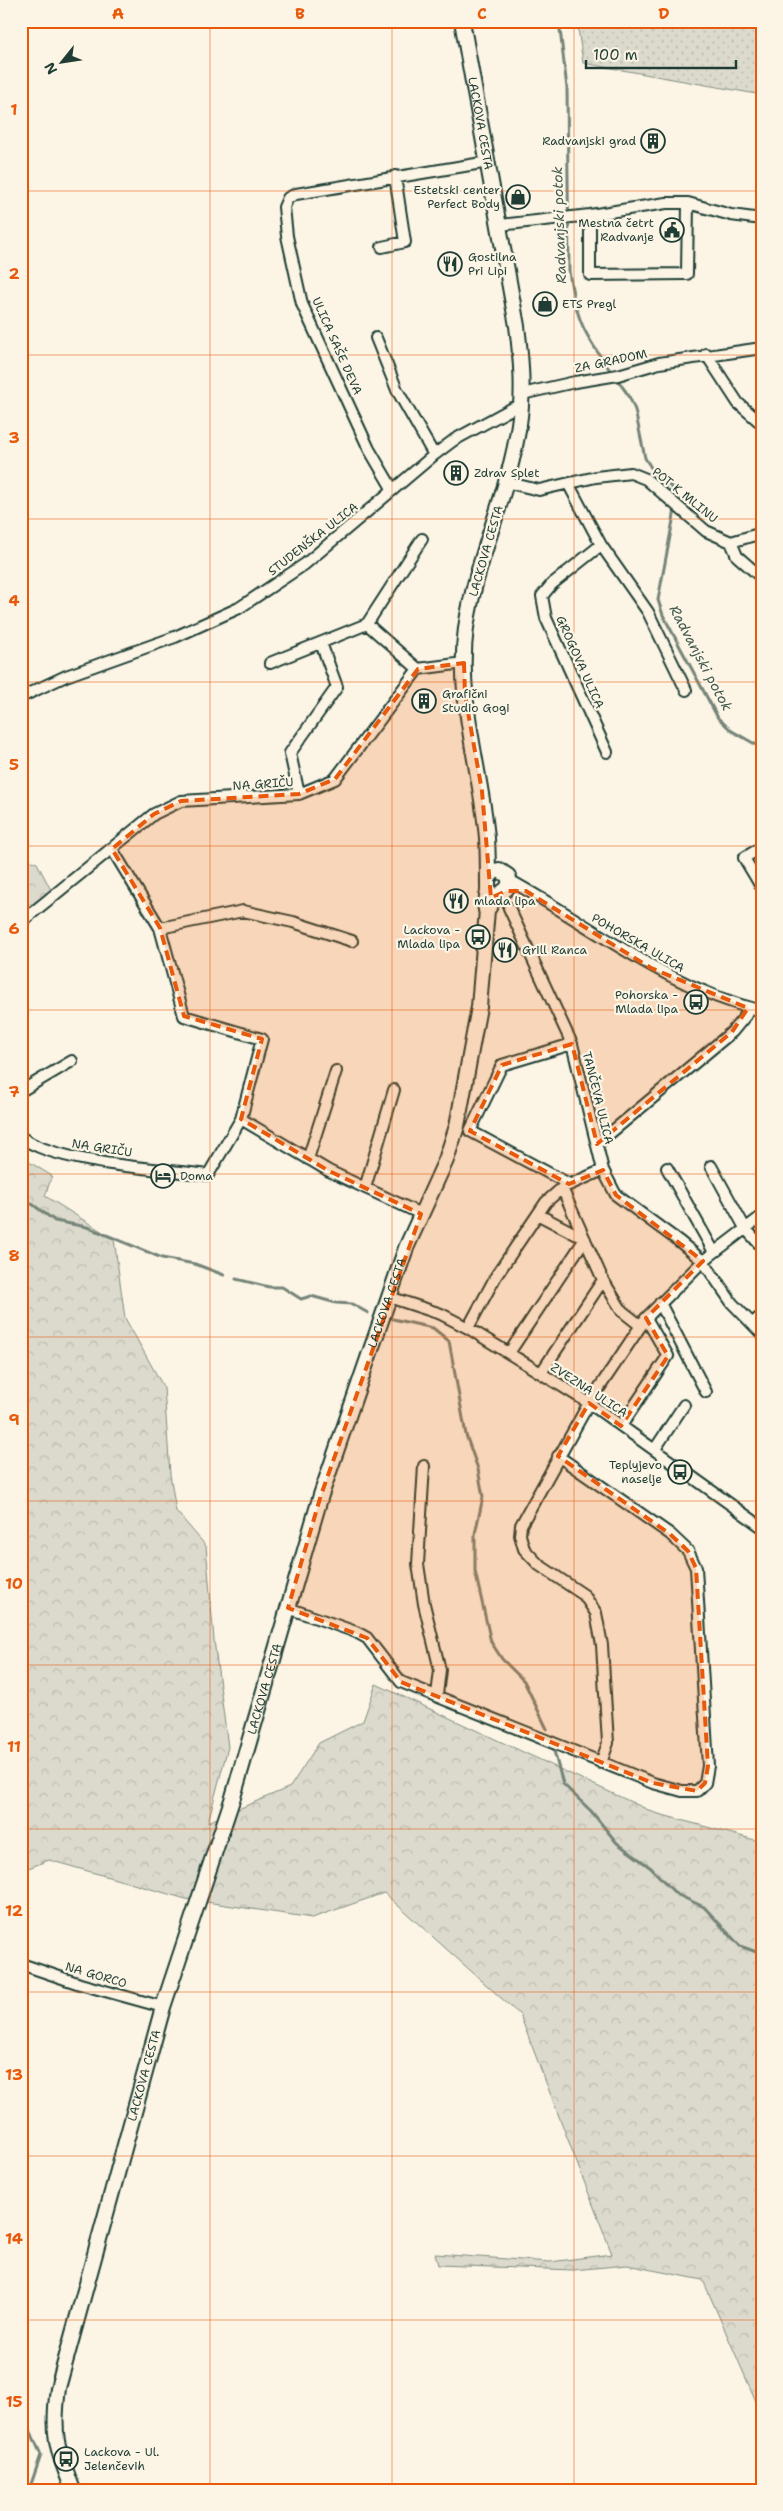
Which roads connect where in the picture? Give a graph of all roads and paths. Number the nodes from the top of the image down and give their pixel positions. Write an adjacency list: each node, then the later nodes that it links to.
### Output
1 (462, 22): 2 (street, LACKOVA CESTA)
2 (488, 162): 3 (street, ULICA SAŠE DEVA); 7 (street, LACKOVA CESTA)
3 (395, 176): 8 (street); 17 (street, ULICA SAŠE DEVA)
4 (688, 203): 5 (street); 5 (street); 6 (street)
5 (590, 215): 7 (street)
6 (762, 218)
7 (500, 225): 12 (street, LACKOVA CESTA)
8 (382, 247)
9 (376, 338): 14 (street)
10 (762, 348): 11 (street, ZA GRADOM)
11 (706, 354): 12 (street, ZA GRADOM); 13 (street)
12 (522, 400): 14 (street, STUDENŠKA ULICA); 15 (street, LACKOVA CESTA)
13 (762, 424)
14 (434, 455): 17 (street, STUDENŠKA ULICA)
15 (506, 482): 16 (street, POT K MLINU); 26 (street, LACKOVA CESTA)
16 (569, 485): 20 (street, POT K MLINU); 21 (street)
17 (393, 490): 29 (street, STUDENŠKA ULICA)
18 (762, 533): 20 (street)
19 (422, 539): 23 (street)
20 (731, 542): 22 (street)
21 (601, 545): 28 (street); 30 (street, GROGOVA ULICA)
22 (762, 578)
23 (367, 624): 24 (street); 27 (street)
24 (321, 643): 25 (street); 31 (street)
25 (270, 663)
26 (464, 663): 27 (street); 34 (street, LACKOVA CESTA)
27 (418, 669): 31 (street, NA GRIČU)
28 (686, 690)
29 (21, 697)
30 (607, 752)
31 (299, 794): 33 (street, NA GRIČU)
32 (762, 847): 35 (street)
33 (112, 849): 37 (street, NA GRIČU); 38 (street, NA GRIČU)
34 (499, 884): 40 (street, POHORSKA ULICA); 56 (street, LACKOVA CESTA)
35 (762, 888)
36 (509, 908): 42 (street, TANČEVA ULICA)
37 (21, 922)
38 (160, 928): 39 (street); 47 (street, NA GRIČU)
39 (352, 941)
40 (748, 1008): 41 (street, POHORSKA ULICA); 49 (street)
41 (762, 1011)
42 (572, 1044): 49 (street, TANČEVA ULICA); 54 (street)
43 (72, 1061): 46 (street)
44 (336, 1071): 50 (street)
45 (394, 1090): 55 (street)
46 (21, 1091)
47 (240, 1119): 48 (street, NA GRIČU); 50 (street)
48 (21, 1137)
49 (597, 1144): 53 (street, TANČEVA ULICA)
50 (308, 1159): 55 (street)
51 (711, 1166): 59 (street)
52 (667, 1168): 62 (street)
53 (603, 1170): 54 (street); 63 (street, TANČEVA ULICA)
54 (566, 1186): 57 (street); 60 (street)
55 (365, 1188): 56 (street)
56 (421, 1214): 65 (street, LACKOVA CESTA)
57 (539, 1215): 60 (street); 70 (street)
58 (762, 1216): 59 (street)
59 (745, 1228): 61 (street); 62 (street)
60 (585, 1239): 64 (street); 72 (street)
61 (762, 1246)
62 (714, 1252): 63 (street)
63 (703, 1261): 66 (street); 69 (street, TANČEVA ULICA)
64 (603, 1280): 68 (street); 73 (street)
65 (389, 1297): 70 (street, ZVEZNA ULICA); 82 (street, LACKOVA CESTA)
66 (660, 1303): 68 (street); 74 (street)
67 (762, 1315): 69 (street)
68 (643, 1322): 75 (street); 77 (street)
69 (753, 1324): 71 (street, TANČEVA ULICA)
70 (468, 1328): 72 (street, ZVEZNA ULICA)
71 (762, 1334)
72 (509, 1353): 73 (street, ZVEZNA ULICA)
73 (541, 1374): 75 (street, ZVEZNA ULICA)
74 (706, 1392)
75 (589, 1403): 77 (street, ZVEZNA ULICA); 79 (street)
76 (684, 1405): 78 (street)
77 (621, 1426): 78 (street, ZVEZNA ULICA)
78 (655, 1449): 81 (street, ZVEZNA ULICA)
79 (558, 1456): 84 (street); 84 (street)
80 (424, 1466): 83 (street)
81 (762, 1527)
82 (288, 1608): 83 (street); 86 (street, LACKOVA CESTA)
83 (437, 1695): 84 (street)
84 (601, 1763)
85 (21, 1964): 86 (street, NA GORCO)
86 (163, 2007): 87 (street, LACKOVA CESTA)
87 (74, 2490)

